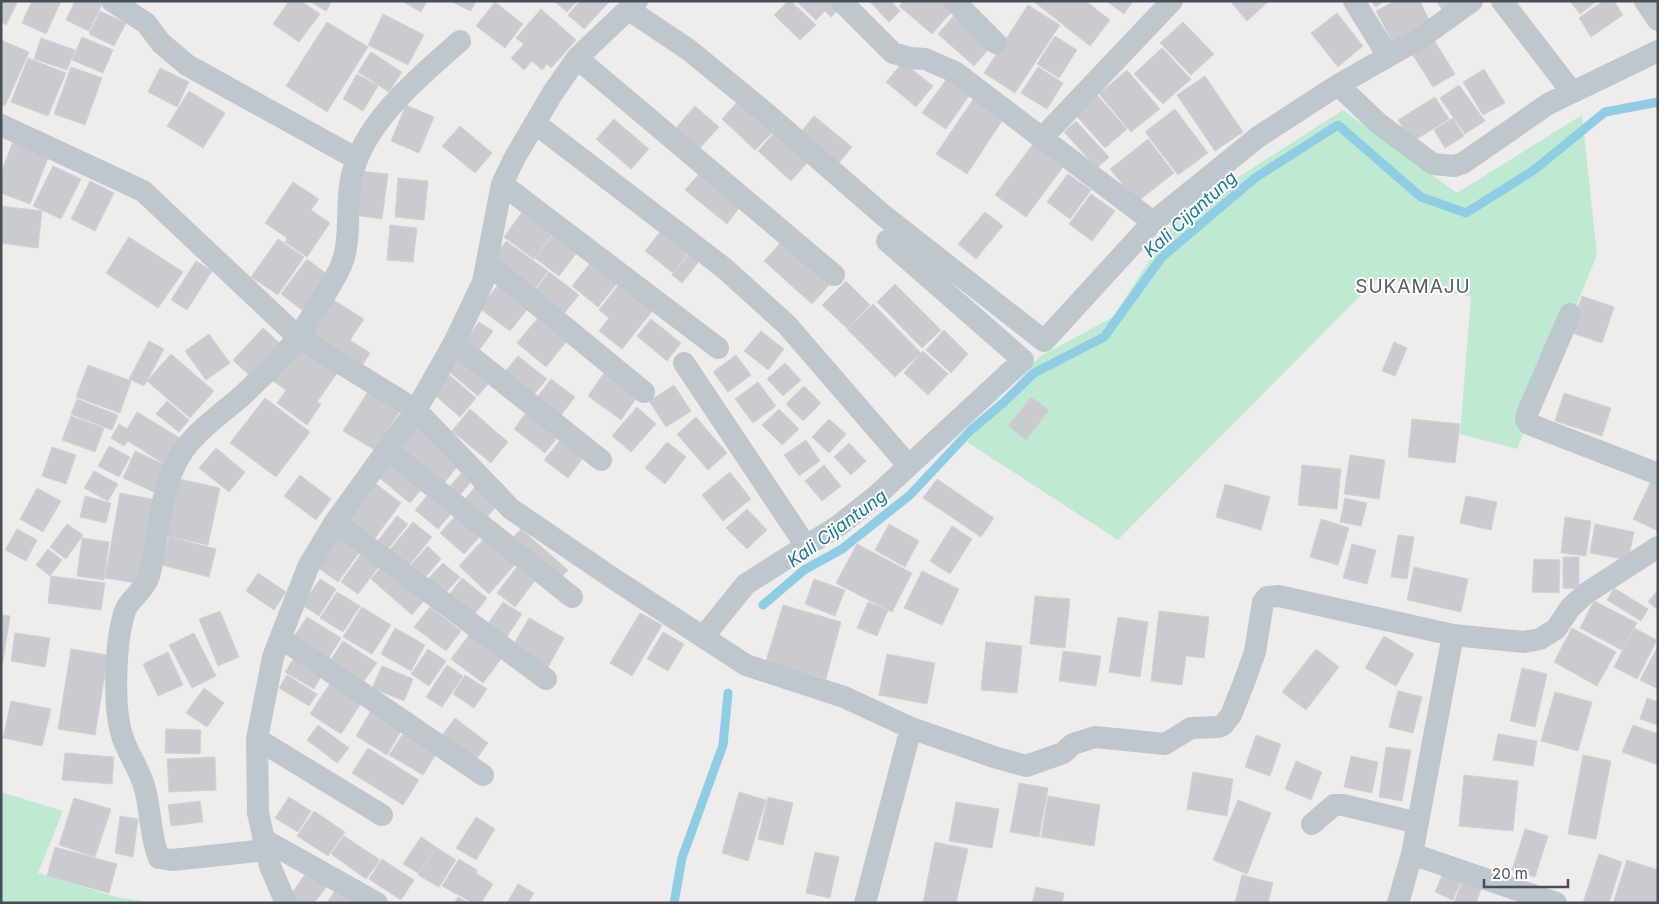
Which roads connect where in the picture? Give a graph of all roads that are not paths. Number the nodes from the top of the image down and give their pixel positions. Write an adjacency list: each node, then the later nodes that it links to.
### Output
1 (112, 1): 21 (street)
2 (841, 1): 20 (street)
3 (954, 1): 12 (street)
4 (1172, 1): 20 (street)
5 (1354, 1): 14 (street)
6 (1472, 1): 14 (street)
7 (1502, 1): 17 (street)
8 (1645, 1): 10 (street)
9 (633, 5): 15 (street); 23 (street)
10 (1658, 20)
11 (460, 41): 21 (street)
12 (996, 43)
13 (1658, 51): 17 (street)
14 (1388, 56): 16 (street)
15 (577, 58): 18 (street); 26 (street)
16 (1338, 85): 17 (street); 23 (street)
17 (1572, 92)
18 (536, 124): 22 (street); 36 (street)
19 (1, 125): 28 (street)
20 (1042, 138): 23 (street)
21 (357, 159): 28 (street)
22 (502, 184): 25 (street); 30 (street)
23 (1154, 222)
24 (887, 241): 36 (street)
25 (488, 264): 29 (street); 32 (street)
26 (834, 275)
27 (1570, 314): 37 (street)
28 (298, 337): 33 (street); 52 (street)
29 (454, 343): 33 (street); 35 (street)
30 (718, 348)
31 (684, 364): 39 (street)
32 (644, 392)
33 (416, 410): 34 (street); 44 (street)
34 (387, 450): 38 (street); 41 (street)
35 (601, 460)
36 (908, 465): 39 (street)
37 (1658, 474)
38 (335, 522): 43 (street); 45 (street)
39 (806, 546): 44 (street)
40 (1658, 548): 42 (street)
41 (572, 597)
42 (1453, 635): 46 (street); 50 (street)
43 (281, 638): 47 (street); 48 (street)
44 (709, 641): 46 (street)
45 (546, 679)
46 (911, 728): 56 (street)
47 (257, 739): 49 (street); 52 (street)
48 (483, 775)
49 (382, 815)
50 (1418, 823): 51 (street); 53 (street)
51 (1312, 824)
52 (264, 845): 54 (street); 55 (street)
53 (1412, 854): 57 (street); 58 (street)
54 (286, 903)
55 (377, 903)
56 (865, 903)
57 (1398, 903)
58 (1556, 903)

